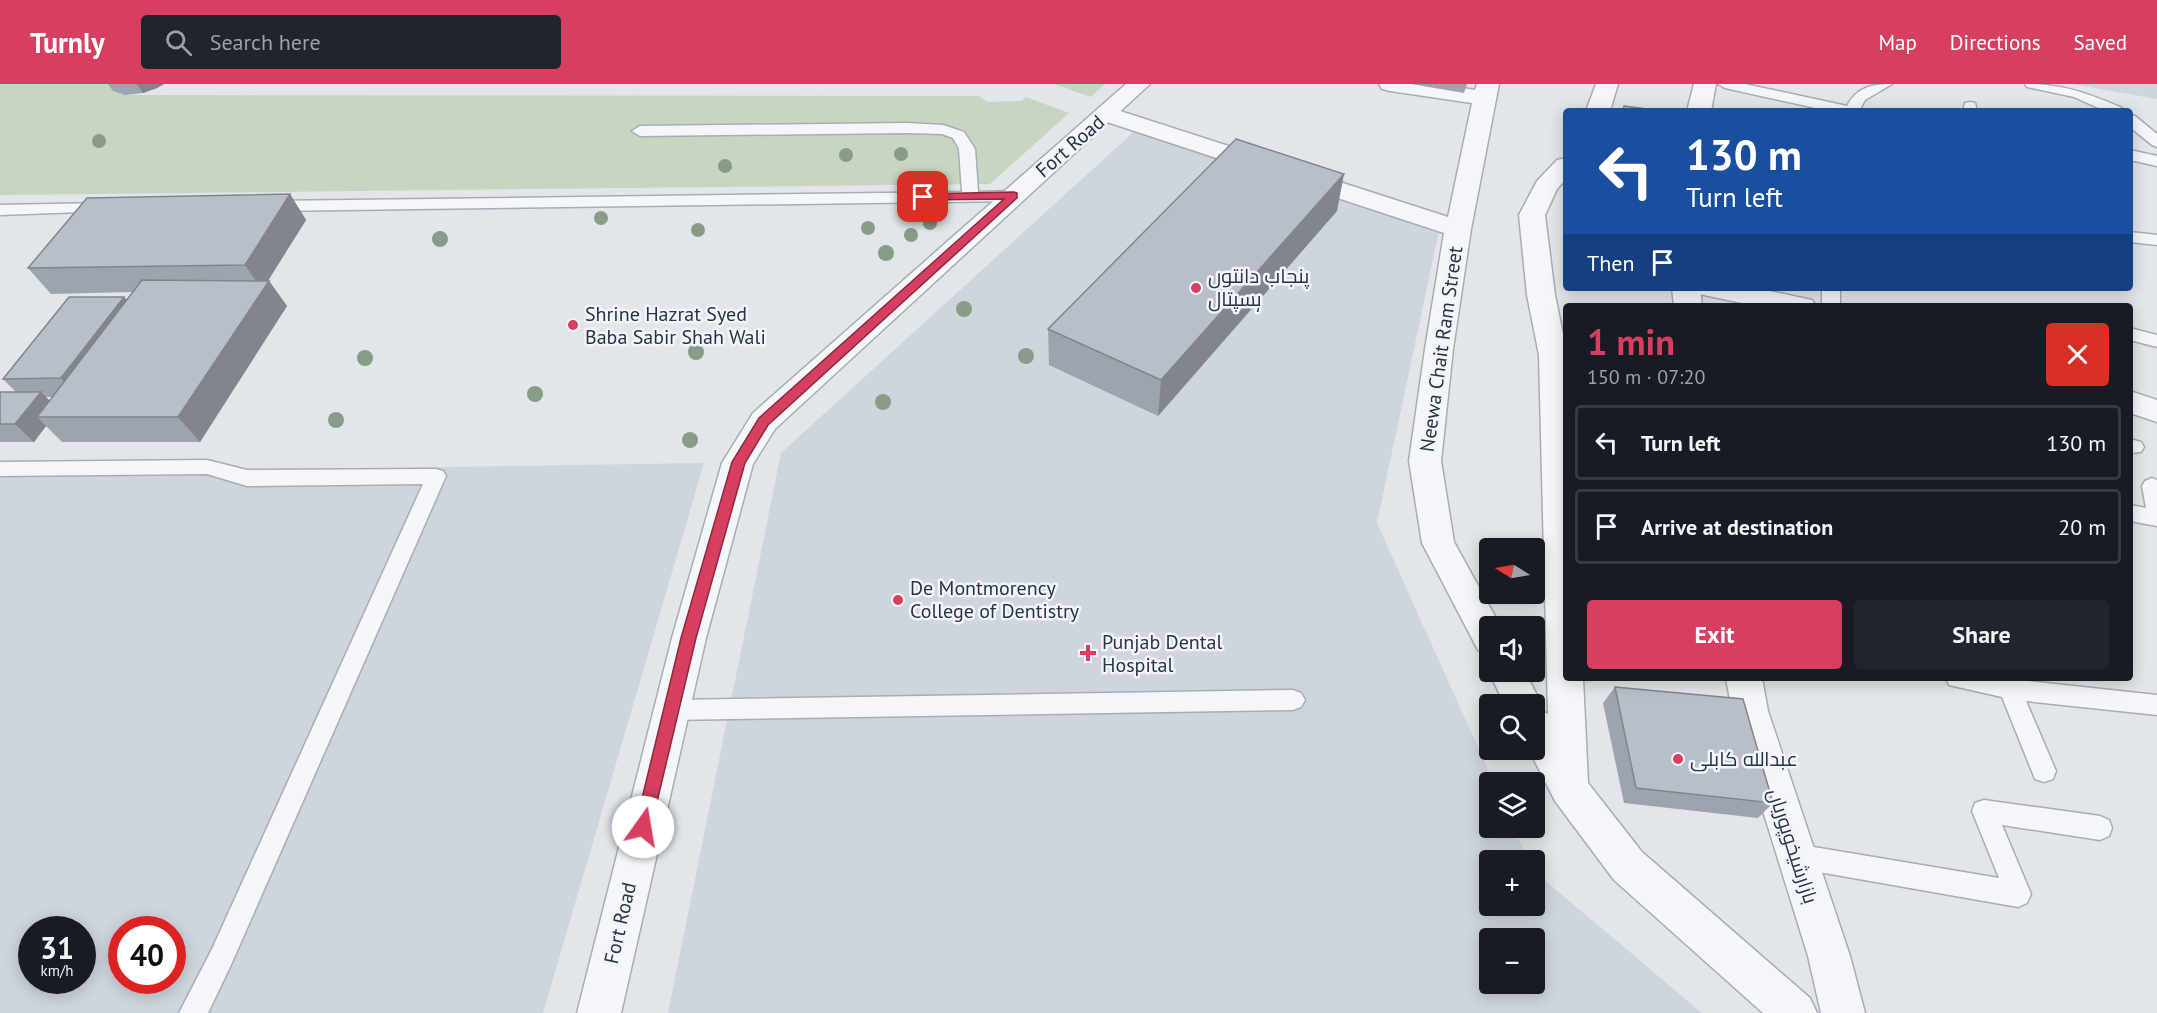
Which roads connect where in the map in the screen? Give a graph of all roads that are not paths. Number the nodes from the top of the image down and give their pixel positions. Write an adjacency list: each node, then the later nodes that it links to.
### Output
1 (1139, 84): 14 (street, Fort Road)
2 (1390, 84): 8 (street)
3 (1606, 84): 9 (street)
4 (1705, 84): 10 (street)
5 (1725, 84): 11 (lane)
6 (1885, 84): 12 (lane)
7 (2032, 84): 13 (lane)
8 (1487, 91): 26 (street, Neewa Chait Ram Street)
9 (1599, 108)
10 (1700, 108)
11 (1837, 108)
12 (1853, 108)
13 (2112, 108)
14 (1106, 114): 21 (street, Fort Road); 26 (street)
15 (2133, 122): 17 (lane)
16 (640, 131): 22 (lane)
17 (2157, 142)
18 (2133, 156): 19 (lane)
19 (2157, 161)
20 (1563, 168): 40 (street)
21 (1014, 195): 22 (lane); 47 (street, Fort Road)
22 (970, 196): 23 (lane)
23 (252, 206)
24 (120, 208): 25 (lane)
25 (0, 210)
26 (1458, 229): 39 (street, Neewa Chait Ram Street)
27 (2133, 237): 28 (lane)
28 (2157, 240)
29 (1724, 291): 30 (street)
30 (1786, 303)
31 (2133, 335): 32 (lane)
32 (2157, 341)
33 (2133, 403): 34 (street)
34 (2157, 411)
35 (0, 469): 53 (lane)
36 (2152, 486): 38 (lane)
37 (2133, 513): 38 (lane)
38 (2157, 516)
39 (1479, 619)
40 (1563, 626)
41 (1565, 681): 50 (street)
42 (1745, 681): 52 (street, بازارشیخوپوریاں)
43 (1982, 681): 44 (lane)
44 (2007, 684): 46 (lane); 49 (lane)
45 (1293, 700): 47 (lane)
46 (2157, 705)
47 (671, 710): 54 (street, Fort Road)
48 (1545, 744): 50 (street)
49 (2044, 771)
50 (1569, 789): 55 (street)
51 (2100, 828): 52 (lane)
52 (1796, 856): 56 (street, بازارشیخوپوریاں)
53 (193, 1013)
54 (599, 1013)
55 (1795, 1013)
56 (1843, 1013)

